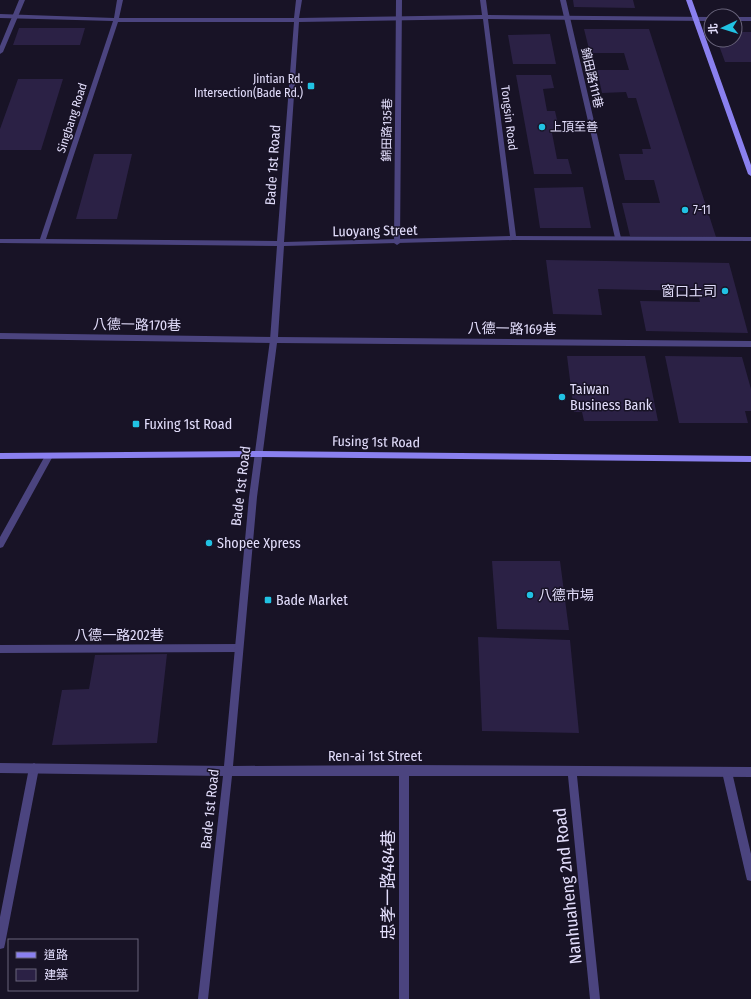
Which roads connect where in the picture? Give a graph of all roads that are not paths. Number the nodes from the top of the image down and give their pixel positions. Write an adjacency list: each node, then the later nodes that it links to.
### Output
1 (22, 0): 9 (street)
2 (120, 0): 15 (street, Singbang Road)
3 (299, 0): 16 (street, Bade 1st Road)
4 (399, 0): 10 (street, 錦田路135巷)
5 (483, 0): 11 (street, Tongsin Road)
6 (563, 0): 12 (street, 錦田路111巷)
7 (689, 0): 13 (street)
8 (0, 16): 9 (street)
9 (16, 16): 15 (street); 17 (street)
10 (399, 17): 11 (street); 16 (street); 24 (street, 錦田路135巷)
11 (485, 17): 12 (street); 19 (street, Tongsin Road)
12 (567, 17): 13 (street); 20 (street, 錦田路111巷)
13 (695, 18): 14 (street); 18 (street)
14 (703, 18)
15 (116, 20): 16 (street); 23 (street, Singbang Road)
16 (296, 20): 25 (street, Bade 1st Road)
17 (0, 52)
18 (751, 174)
19 (513, 238): 20 (street, Luoyang Street); 24 (street, Luoyang Street)
20 (618, 238): 21 (street, Luoyang Street)
21 (751, 239)
22 (0, 241): 23 (street, Luoyang Street)
23 (42, 242): 25 (street, Luoyang Street)
24 (397, 243): 25 (street, Luoyang Street)
25 (282, 244): 27 (street, Bade 1st Road)
26 (0, 336): 27 (street, 八德一路170巷)
27 (274, 340): 28 (street, 八德一路169巷); 29 (street, Bade 1st Road)
28 (751, 344)
29 (260, 454): 31 (street, Fusing 1st Road); 32 (street, Fusing 1st Road); 34 (street, Bade 1st Road)
30 (0, 456): 31 (street, Fusing 1st Road)
31 (49, 456): 33 (street)
32 (751, 459)
33 (0, 545)
34 (238, 648): 35 (street, 八德一路202巷); 40 (street, Bade 1st Road)
35 (0, 650)
36 (0, 768): 37 (street, Ren-ai 1st Street)
37 (34, 768): 40 (street, Ren-ai 1st Street); 44 (street)
38 (404, 770): 39 (street, Ren-ai 1st Street); 40 (street, Ren-ai 1st Street); 46 (street, 忠孝一路484巷)
39 (572, 770): 41 (street, Ren-ai 1st Street); 47 (street, Nanhuaheng 2nd Road)
40 (228, 771): 45 (street, Bade 1st Road)
41 (727, 772): 42 (street, Ren-ai 1st Street); 43 (street)
42 (751, 772)
43 (751, 876)
44 (0, 944)
45 (203, 999)
46 (404, 999)
47 (595, 999)

